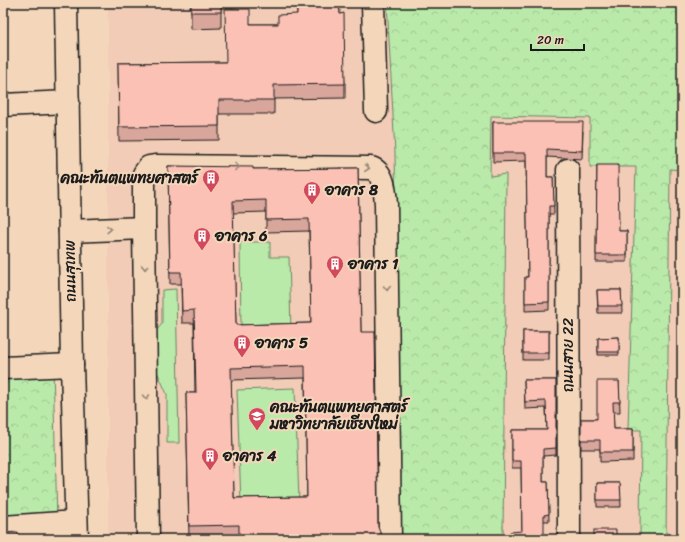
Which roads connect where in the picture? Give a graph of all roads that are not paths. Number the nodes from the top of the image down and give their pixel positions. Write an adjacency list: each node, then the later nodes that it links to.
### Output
1 (66, 3): 3 (main road, ถนนสุเทพ)
2 (373, 3): 5 (main road)
3 (68, 102): 4 (main road); 8 (main road, ถนนสุเทพ)
4 (3, 105)
5 (376, 111)
6 (568, 170): 15 (main road, ถนนสาย 22)
7 (144, 228): 8 (main road, one-way to 7); 13 (main road, one-way to 13); 14 (main road, one-way to 14)
8 (70, 231): 9 (main road, ถนนสุเทพ)
9 (72, 365): 10 (main road); 12 (main road, ถนนสุเทพ)
10 (3, 368)
11 (3, 527): 12 (main road)
12 (77, 530)
13 (148, 539)
14 (390, 539)
15 (569, 539)

